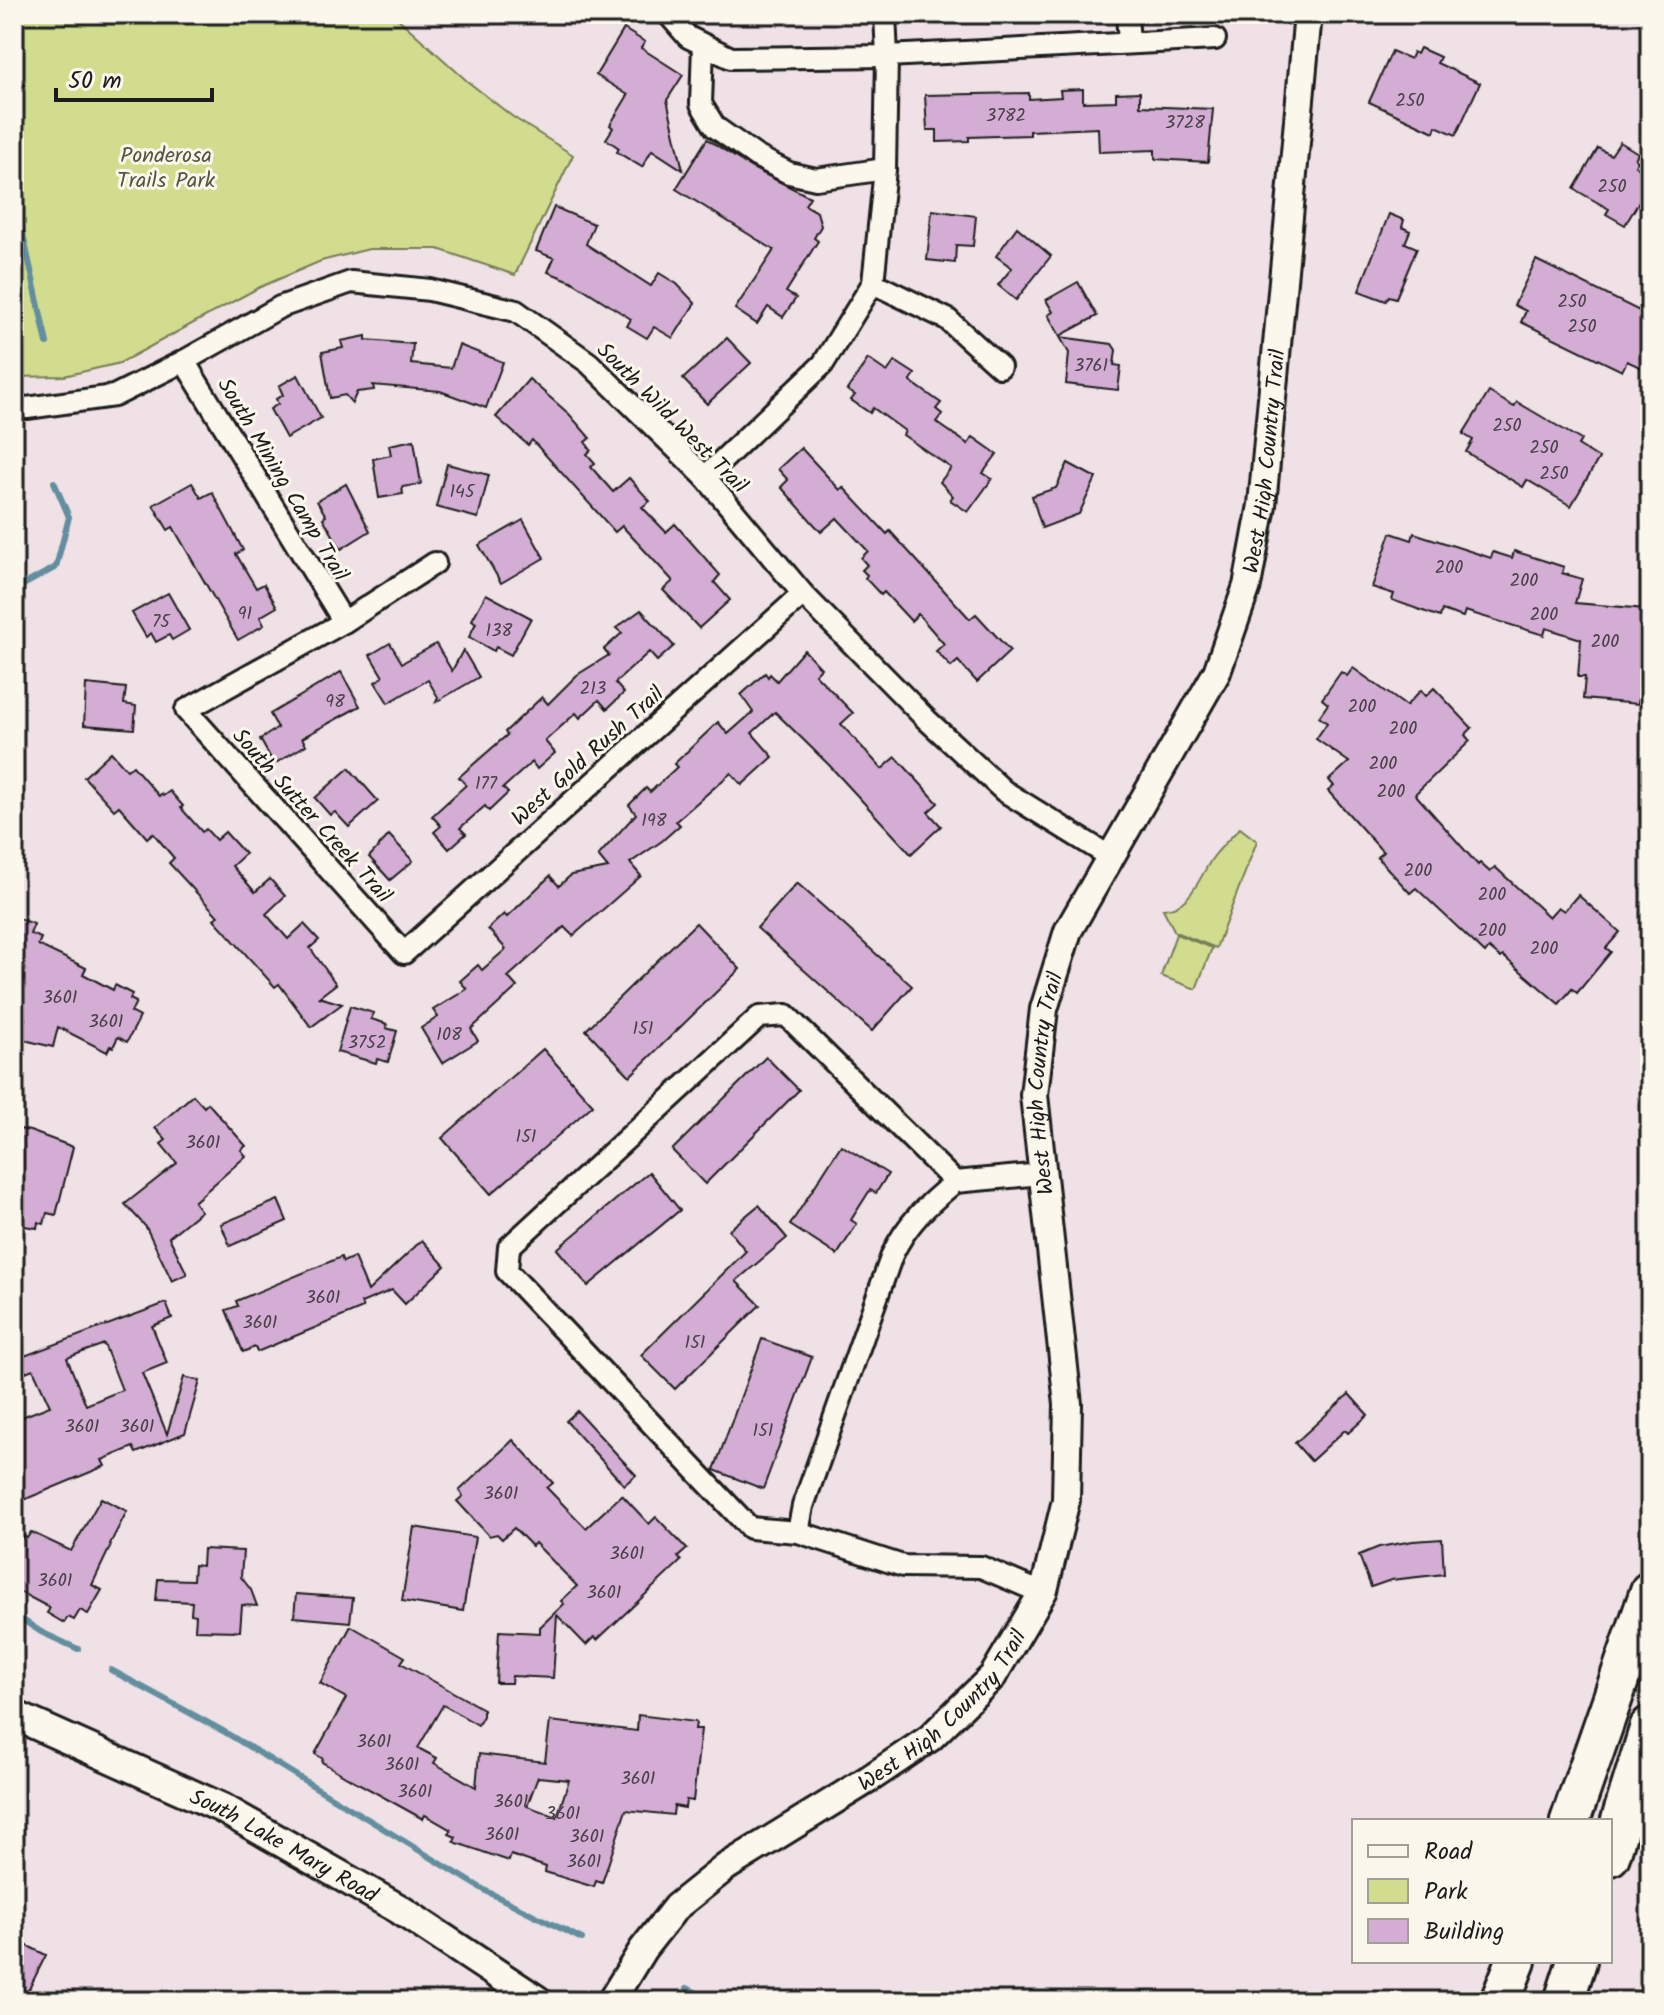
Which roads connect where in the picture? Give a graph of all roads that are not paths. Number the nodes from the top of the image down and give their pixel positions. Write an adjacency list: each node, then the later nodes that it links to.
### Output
1 (668, 14): 7 (street)
2 (885, 14): 8 (street)
3 (1127, 14): 6 (street)
4 (1308, 14): 18 (street, West High Country Trail)
5 (1215, 39): 6 (street)
6 (1129, 43): 8 (street)
7 (703, 45): 8 (street); 9 (street)
8 (887, 56): 9 (street)
9 (885, 169): 10 (street)
10 (873, 283): 12 (street); 14 (street)
11 (184, 361): 13 (street, South Wild West Trail); 14 (street, South Wild West Trail); 17 (street, South Mining Camp Trail)
12 (1000, 367)
13 (14, 406)
14 (705, 477): 16 (street, South Wild West Trail)
15 (435, 563): 17 (street)
16 (803, 594): 18 (street, South Wild West Trail); 19 (street, West Gold Rush Trail)
17 (344, 622): 19 (street, South Sutter Creek Trail)
18 (1109, 856): 20 (street, West High Country Trail)
19 (404, 953)
20 (1042, 1174): 21 (street); 24 (street, West High Country Trail)
21 (955, 1182): 22 (street); 22 (street)
22 (798, 1532): 24 (street)
23 (1650, 1591): 27 (highway)
24 (1042, 1593): 32 (street, West High Country Trail)
25 (14, 1715): 31 (main road, South Lake Mary Road)
26 (1650, 1726): 28 (highway)
27 (1571, 1819)
28 (1612, 1850)
29 (1515, 1963): 33 (highway)
30 (1576, 1963): 34 (highway)
31 (538, 2001)
32 (611, 2001)
33 (1500, 2001)
34 (1564, 2001)

